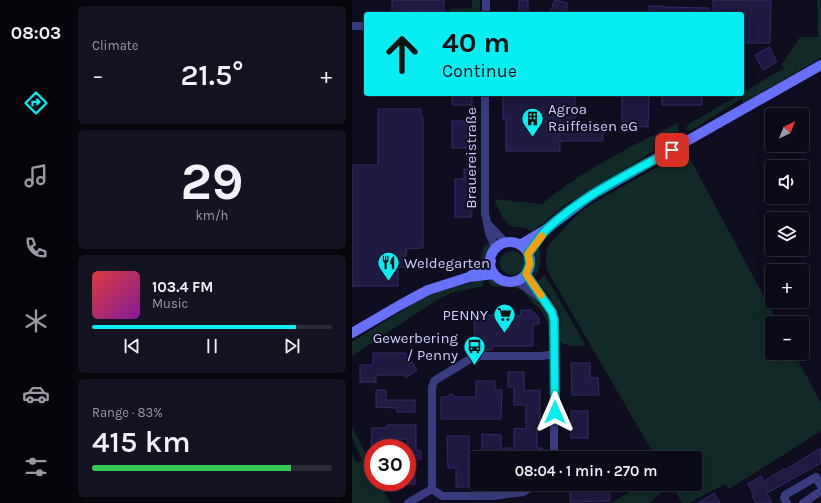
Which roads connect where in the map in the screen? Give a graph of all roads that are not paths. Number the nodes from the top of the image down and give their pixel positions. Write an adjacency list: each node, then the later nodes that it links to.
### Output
1 (486, 0): 2 (street)
2 (486, 12)
3 (352, 26): 4 (street)
4 (364, 26)
5 (821, 64): 8 (street)
6 (485, 96): 7 (street, Brauereistraße)
7 (487, 222): 9 (street, Brauereistraße); 11 (street, Brauereistraße)
8 (545, 230): 10 (street); 12 (street)
9 (506, 243): 10 (street); 11 (street)
10 (520, 246): 12 (street)
11 (496, 249): 13 (street)
12 (528, 254): 15 (street)
13 (490, 261): 14 (street); 16 (street)
14 (494, 274): 16 (street); 17 (street)
15 (526, 274): 17 (street); 18 (street)
16 (469, 276): 19 (street)
17 (517, 281): 18 (street)
18 (544, 300): 20 (street)
19 (352, 333)
20 (555, 354): 21 (street); 24 (street)
21 (554, 451)
22 (818, 476): 23 (street); 28 (street)
23 (821, 486)
24 (432, 489): 25 (street); 27 (street)
25 (525, 491)
26 (821, 491): 29 (street)
27 (408, 503)
28 (787, 503)
29 (803, 503)

